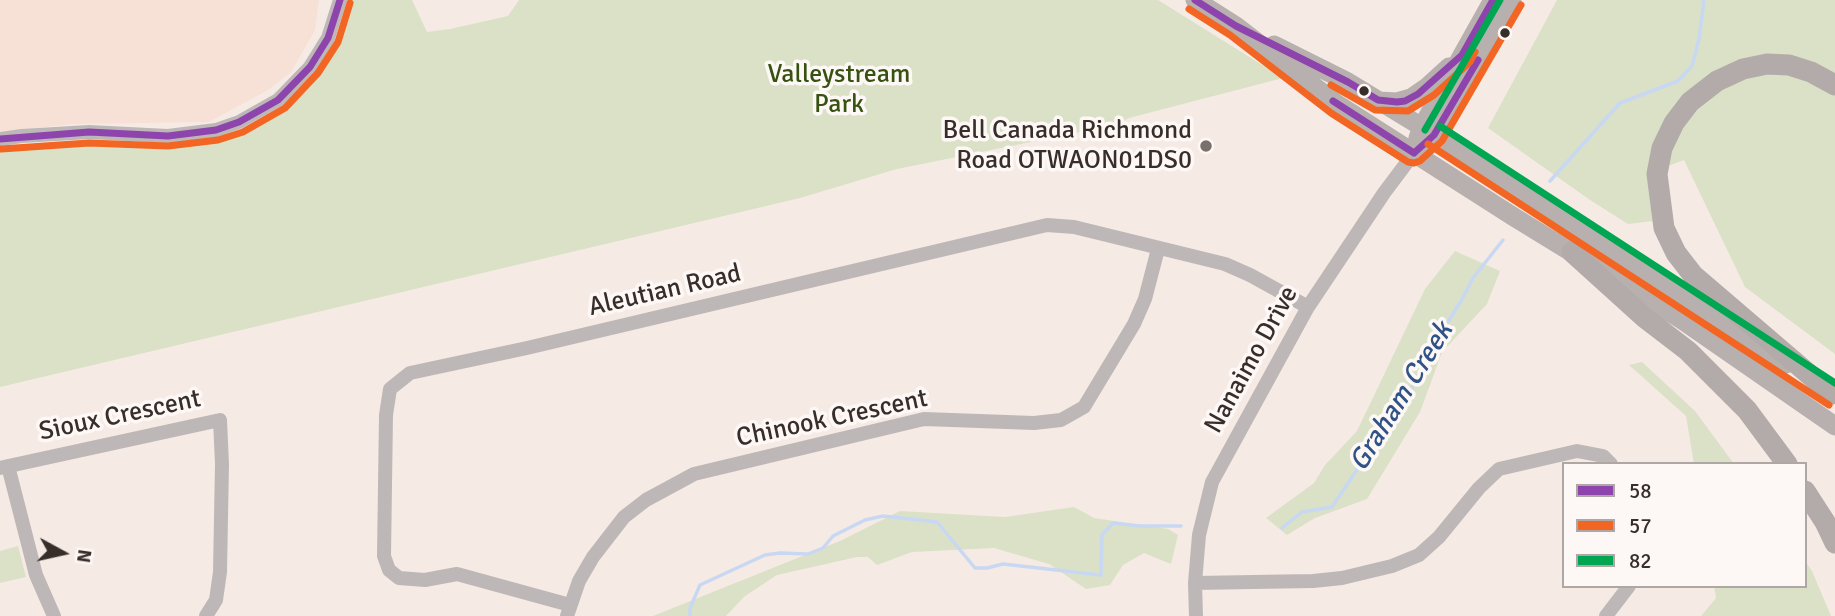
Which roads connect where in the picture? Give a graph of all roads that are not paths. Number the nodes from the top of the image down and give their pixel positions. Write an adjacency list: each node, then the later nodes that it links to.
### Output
1 (340, 0): 10 (street)
2 (1195, 0): 5 (main road)
3 (1493, 0): 6 (main road)
4 (1512, 0): 9 (main road)
5 (1236, 26): 8 (main road); 11 (main road)
6 (1462, 55): 8 (main road); 9 (main road)
7 (1835, 85): 15 (highway)
8 (1378, 100): 9 (main road)
9 (1428, 131): 11 (main road); 15 (main road)
10 (0, 139)
11 (1414, 153): 13 (main road); 14 (street, Nanaimo Drive)
12 (1158, 249): 14 (street, Aleutian Road); 24 (street, Chinook Crescent); 24 (street, Aleutian Road)
13 (1572, 252): 16 (main road); 18 (highway)
14 (1308, 307): 22 (street, Nanaimo Drive)
15 (1834, 395)
16 (1835, 426)
17 (1609, 462): 22 (street)
18 (1786, 462)
19 (4, 467): 25 (street); 26 (street, Sioux Crescent)
20 (1807, 494): 21 (highway)
21 (1835, 543)
22 (1195, 583): 27 (street, Nanaimo Drive)
23 (1627, 588): 28 (street)
24 (568, 610)
25 (54, 616)
26 (206, 616)
27 (1196, 616)
28 (1606, 616)

